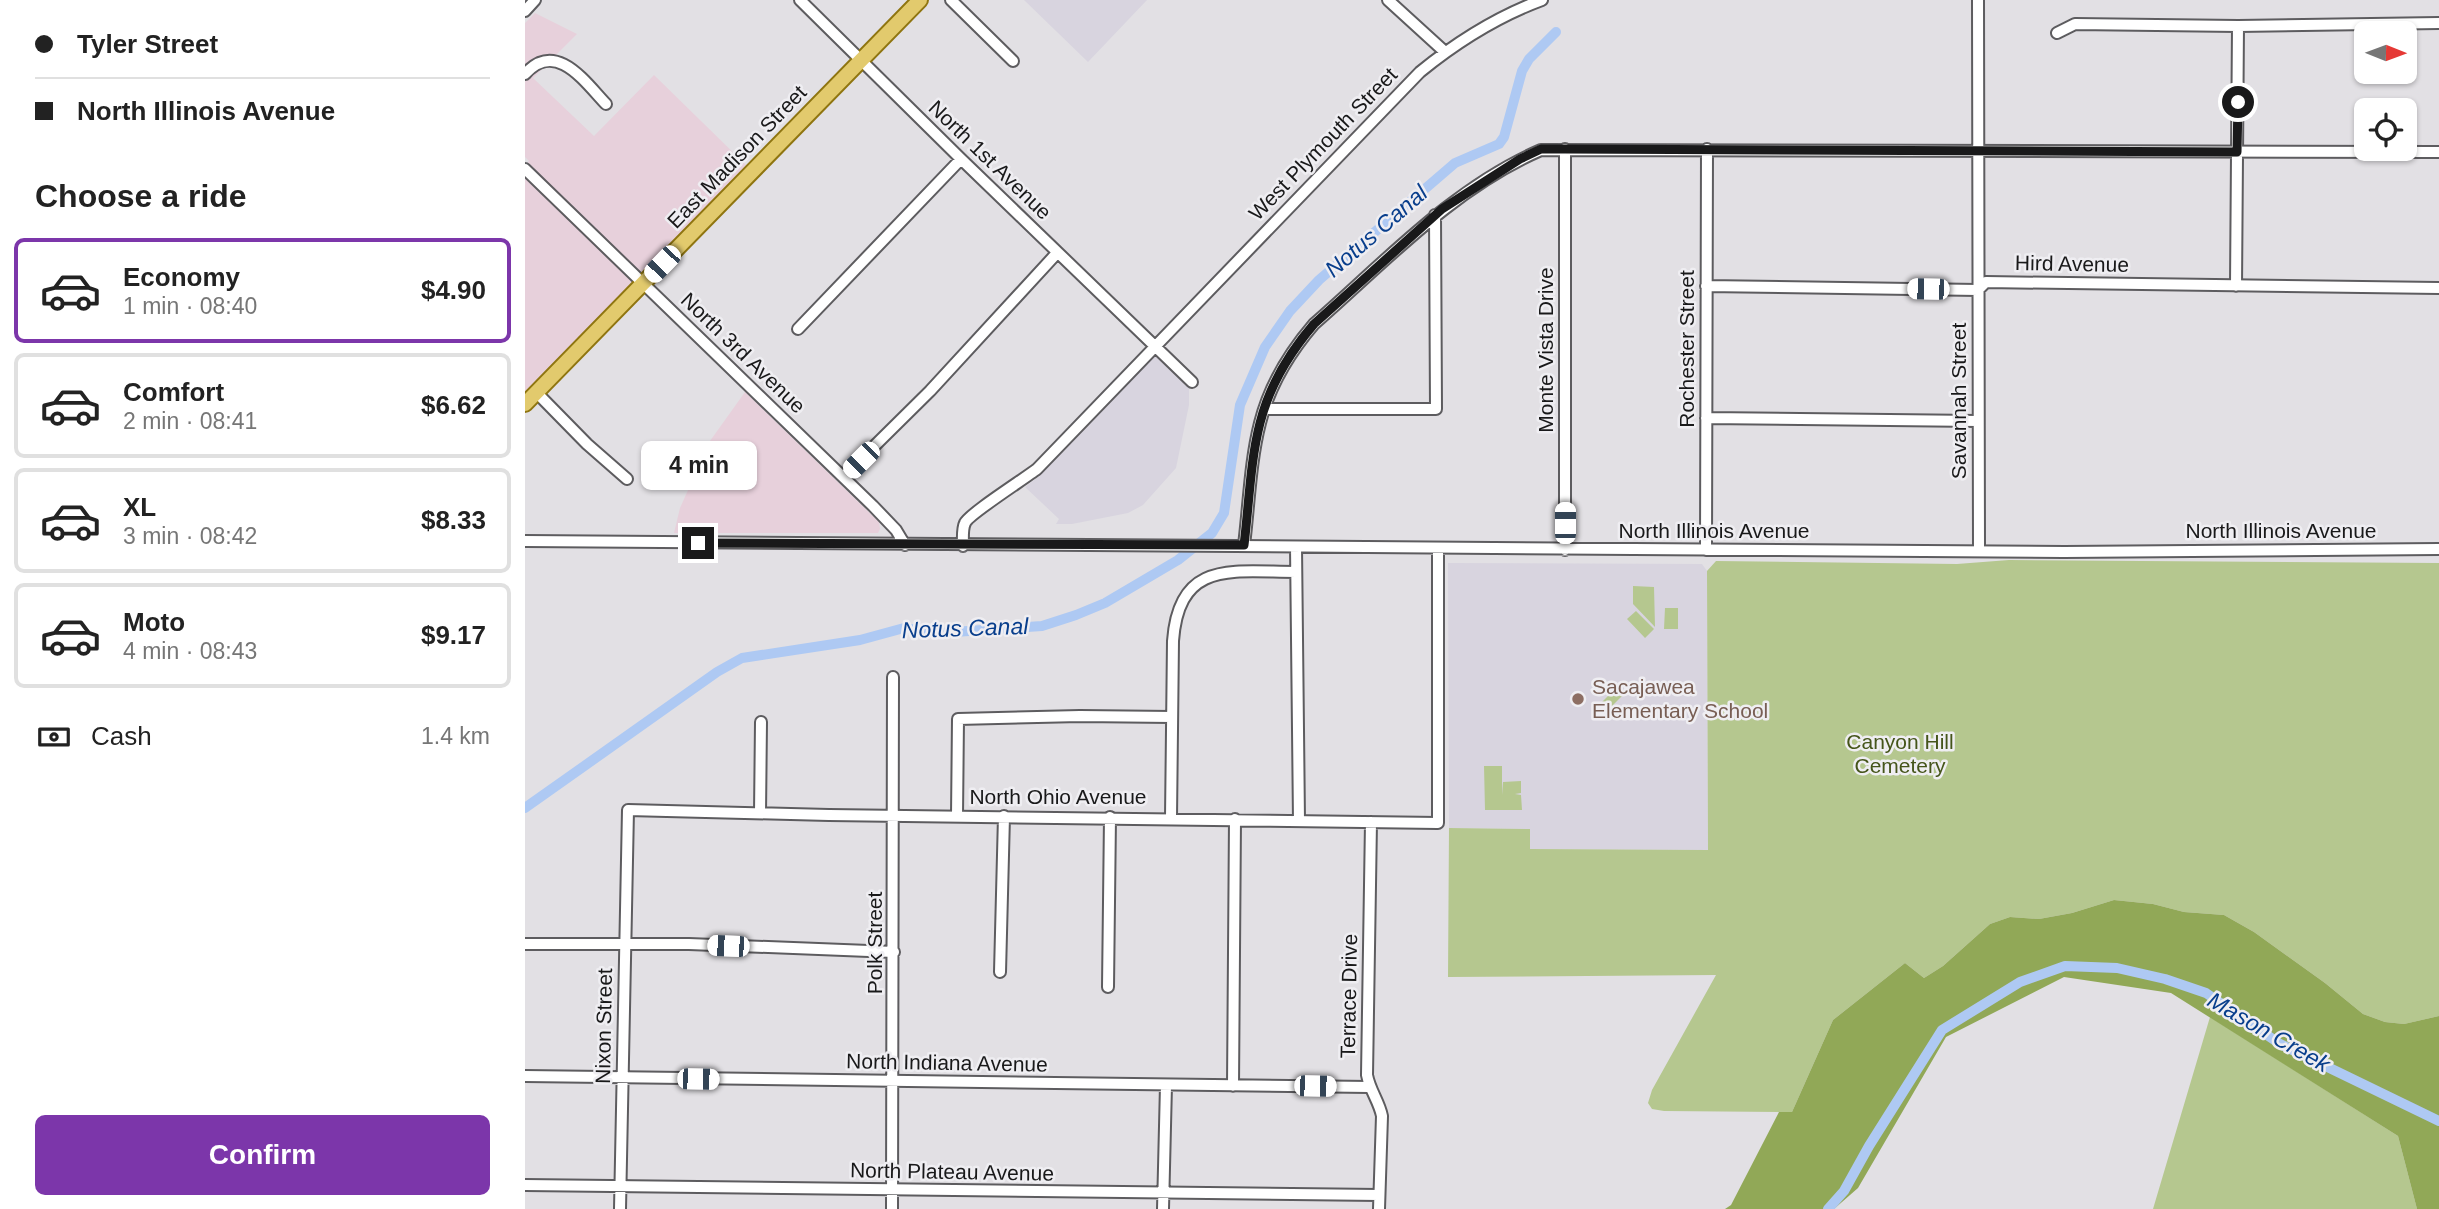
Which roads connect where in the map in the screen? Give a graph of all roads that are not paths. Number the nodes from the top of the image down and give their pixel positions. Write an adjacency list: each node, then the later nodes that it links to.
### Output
1 (535, 0): 8 (street)
2 (800, 0): 13 (street, North 1st Avenue)
3 (920, 0): 13 (main road, East Madison Street)
4 (951, 0): 14 (street)
5 (1388, 0): 12 (street)
6 (1542, 0): 12 (street, West Plymouth Street)
7 (1978, 0): 19 (street, Savannah Street)
8 (525, 11)
9 (2439, 23): 10 (street)
10 (2238, 26): 11 (street); 20 (street)
11 (2057, 33)
12 (1445, 52): 32 (street, West Plymouth Street)
13 (861, 59): 22 (street, North 1st Avenue); 26 (main road, East Madison Street)
14 (1013, 61)
15 (525, 74): 16 (street)
16 (606, 104)
17 (1565, 149): 18 (street); 24 (street); 48 (street, Monte Vista Drive)
18 (1707, 149): 19 (street); 27 (street, Rochester Street)
19 (1979, 151): 20 (street); 30 (street, Savannah Street)
20 (2237, 152): 21 (street); 28 (street)
21 (2439, 152)
22 (961, 159): 25 (street, North 1st Avenue); 31 (street)
23 (525, 169): 26 (street, North 3rd Avenue)
24 (1435, 215): 36 (street); 36 (street)
25 (1057, 253): 32 (street, North 1st Avenue); 39 (street)
26 (643, 283): 34 (main road, East Madison Street); 39 (street, North 3rd Avenue)
27 (1706, 286): 30 (street, Hird Avenue); 37 (street, Rochester Street)
28 (2236, 286): 29 (street, Hird Avenue); 30 (street, Hird Avenue)
29 (2439, 288)
30 (1978, 290): 38 (street, Savannah Street)
31 (798, 329)
32 (1155, 346): 33 (street, North 1st Avenue); 44 (street, West Plymouth Street)
33 (1192, 382)
34 (537, 392): 35 (main road, East Madison Street); 40 (street)
35 (525, 404)
36 (1265, 409): 43 (street)
37 (1706, 418): 38 (street); 49 (street, Rochester Street)
38 (1977, 421): 50 (street, Savannah Street)
39 (843, 477): 42 (street)
40 (627, 479)
41 (525, 541): 42 (street, North Illinois Avenue)
42 (905, 545): 44 (street, North Illinois Avenue)
43 (1244, 545): 44 (street, North Illinois Avenue); 45 (street, North Illinois Avenue)
44 (963, 546)
45 (1296, 547): 46 (street, North Illinois Avenue); 51 (street)
46 (1438, 549): 48 (street, North Illinois Avenue); 63 (street, North Ohio Avenue)
47 (2439, 549): 50 (street, North Illinois Avenue)
48 (1566, 550): 49 (street, North Illinois Avenue)
49 (1706, 550): 50 (street, North Illinois Avenue)
50 (1979, 551)
51 (1296, 572): 53 (street); 62 (street)
52 (893, 677): 56 (street, Polk Street)
53 (1172, 717): 57 (street); 60 (street)
54 (761, 722): 55 (street)
55 (760, 813): 56 (street, North Ohio Avenue); 64 (street, North Ohio Avenue)
56 (894, 815): 57 (street, North Ohio Avenue); 67 (street, Polk Street)
57 (957, 816): 58 (street, North Ohio Avenue)
58 (1004, 816): 59 (street, North Ohio Avenue); 68 (street)
59 (1110, 817): 60 (street, North Ohio Avenue); 69 (street)
60 (1171, 818): 61 (street, North Ohio Avenue)
61 (1235, 819): 62 (street, North Ohio Avenue); 74 (street)
62 (1299, 821): 63 (street, North Ohio Avenue)
63 (1371, 822): 75 (street, Terrace Drive)
64 (627, 844): 66 (street, Nixon Street)
65 (525, 944): 66 (street)
66 (625, 944): 67 (street); 71 (street, Nixon Street)
67 (894, 952): 72 (street, Polk Street)
68 (1000, 972)
69 (1108, 987)
70 (525, 1076): 71 (street, North Indiana Avenue)
71 (622, 1077): 72 (street, North Indiana Avenue); 77 (street, Nixon Street)
72 (893, 1082): 73 (street, North Indiana Avenue); 78 (street, Polk Street)
73 (1165, 1085): 74 (street, North Indiana Avenue); 79 (street)
74 (1233, 1086): 75 (street, North Indiana Avenue)
75 (1369, 1087): 80 (street, Terrace Drive)
76 (525, 1185): 77 (street, North Plateau Avenue)
77 (620, 1186): 78 (street, North Plateau Avenue); 81 (street, Nixon Street)
78 (892, 1191): 79 (street, North Plateau Avenue); 82 (street, Polk Street)
79 (1163, 1193): 80 (street, North Plateau Avenue); 83 (street)
80 (1379, 1195): 84 (street, Terrace Drive)
81 (620, 1209)
82 (892, 1209)
83 (1163, 1209)
84 (1379, 1209)

